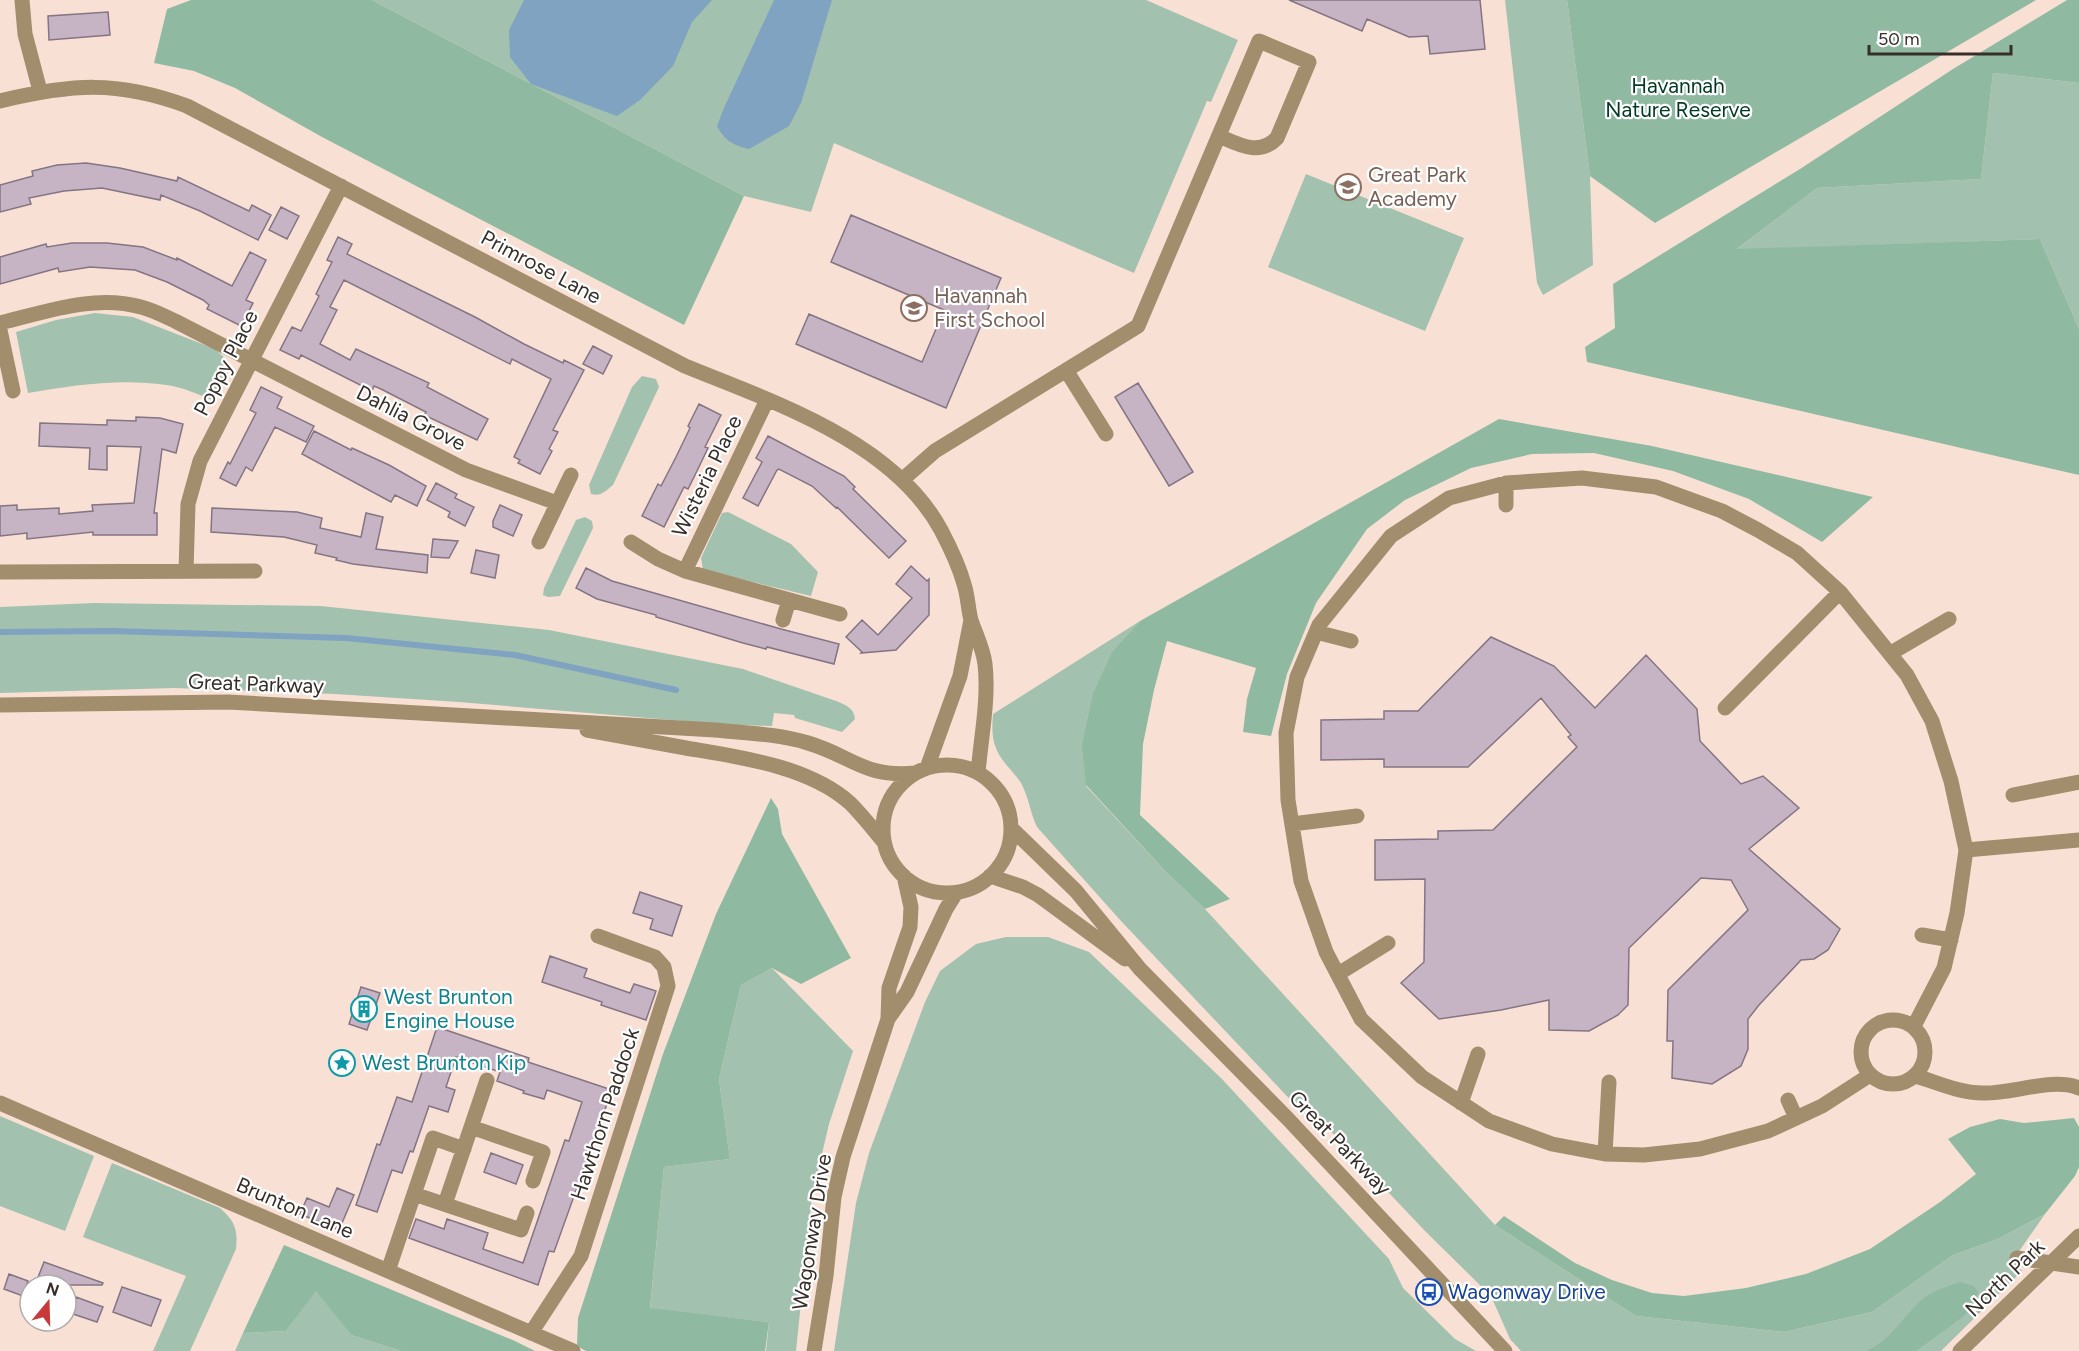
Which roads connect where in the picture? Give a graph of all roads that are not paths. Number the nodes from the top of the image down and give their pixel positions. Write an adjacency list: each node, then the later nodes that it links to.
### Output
1 (22, 0): 2 (street)
2 (40, 91): 3 (street, Primrose Lane); 5 (street, Primrose Lane)
3 (0, 101)
4 (1219, 136): 4 (street); 9 (street)
5 (341, 186): 8 (street, Poppy Place); 11 (street, Primrose Lane)
6 (0, 323): 8 (street, Dahlia Grove)
7 (0, 330): 10 (street)
8 (251, 360): 16 (street, Dahlia Grove); 20 (street, Poppy Place)
9 (1066, 370): 12 (street); 14 (street)
10 (13, 391)
11 (767, 400): 14 (street, Primrose Lane); 22 (street, Wisteria Place)
12 (1106, 434)
13 (571, 475): 16 (street)
14 (902, 480): 29 (street, Primrose Lane)
15 (1506, 483): 17 (street); 24 (street); 30 (street)
16 (557, 504): 18 (street)
17 (1506, 505)
18 (539, 542)
19 (631, 542): 22 (street, Wisteria Place)
20 (186, 571): 21 (street); 23 (street)
21 (255, 571)
22 (685, 571): 25 (street, Wisteria Place)
23 (0, 572)
24 (1840, 592): 32 (street); 34 (street)
25 (789, 600): 26 (street, Wisteria Place); 28 (street)
26 (840, 614)
27 (1949, 619): 32 (street)
28 (783, 620)
29 (971, 620): 36 (street, Primrose Lane); 37 (street, Primrose Lane)
30 (1316, 632): 31 (street); 41 (street)
31 (1351, 641)
32 (1891, 653): 45 (street)
33 (0, 705): 35 (street, Great Parkway)
34 (1725, 708)
35 (510, 717): 36 (street, Great Parkway); 44 (street, Great Parkway)
36 (921, 770): 37 (street, Great Parkway); 44 (street)
37 (978, 773): 42 (street, Great Parkway)
38 (2079, 782): 39 (street)
39 (2013, 795)
40 (1356, 816): 41 (street)
41 (1292, 824): 54 (street)
42 (1011, 828): 47 (street, Great Parkway); 53 (street, Great Parkway)
43 (2079, 840): 45 (street)
44 (884, 842): 46 (street, Great Parkway)
45 (1966, 850): 51 (street)
46 (904, 876): 48 (street, Great Parkway); 55 (street, Wagonway Drive)
47 (990, 876): 48 (street, Great Parkway); 53 (street, Great Parkway)
48 (956, 893): 55 (street, Wagonway Drive)
49 (1922, 935): 51 (street)
50 (598, 936): 79 (street, Hawthorn Paddock)
51 (1952, 940): 56 (street)
52 (1388, 943): 54 (street)
53 (1140, 969): 82 (street, Great Parkway)
54 (1338, 974): 65 (street)
55 (888, 1019): 81 (street, Wagonway Drive)
56 (1914, 1026): 58 (street); 59 (street)
57 (1478, 1054): 65 (street)
58 (1869, 1075): 59 (street); 66 (street)
59 (1916, 1076): 62 (street)
60 (487, 1080): 67 (street)
61 (1609, 1082): 69 (street)
62 (2079, 1088)
63 (1788, 1100): 66 (street)
64 (0, 1103): 78 (street, Brunton Lane)
65 (1461, 1103): 69 (street)
66 (1796, 1118): 69 (street)
67 (471, 1127): 68 (street); 70 (street)
68 (464, 1149): 71 (street); 72 (street)
69 (1605, 1154)
70 (533, 1181)
71 (414, 1194): 72 (street); 78 (street)
72 (445, 1204): 73 (street)
73 (527, 1213)
74 (2079, 1236): 76 (street, North Park)
75 (2018, 1258): 76 (street)
76 (2051, 1263): 77 (street); 83 (street, North Park)
77 (2079, 1267)
78 (388, 1271): 79 (street, Brunton Lane)
79 (531, 1333): 80 (street, Brunton Lane)
80 (573, 1351)
81 (814, 1351)
82 (1505, 1351)
83 (1960, 1351)

